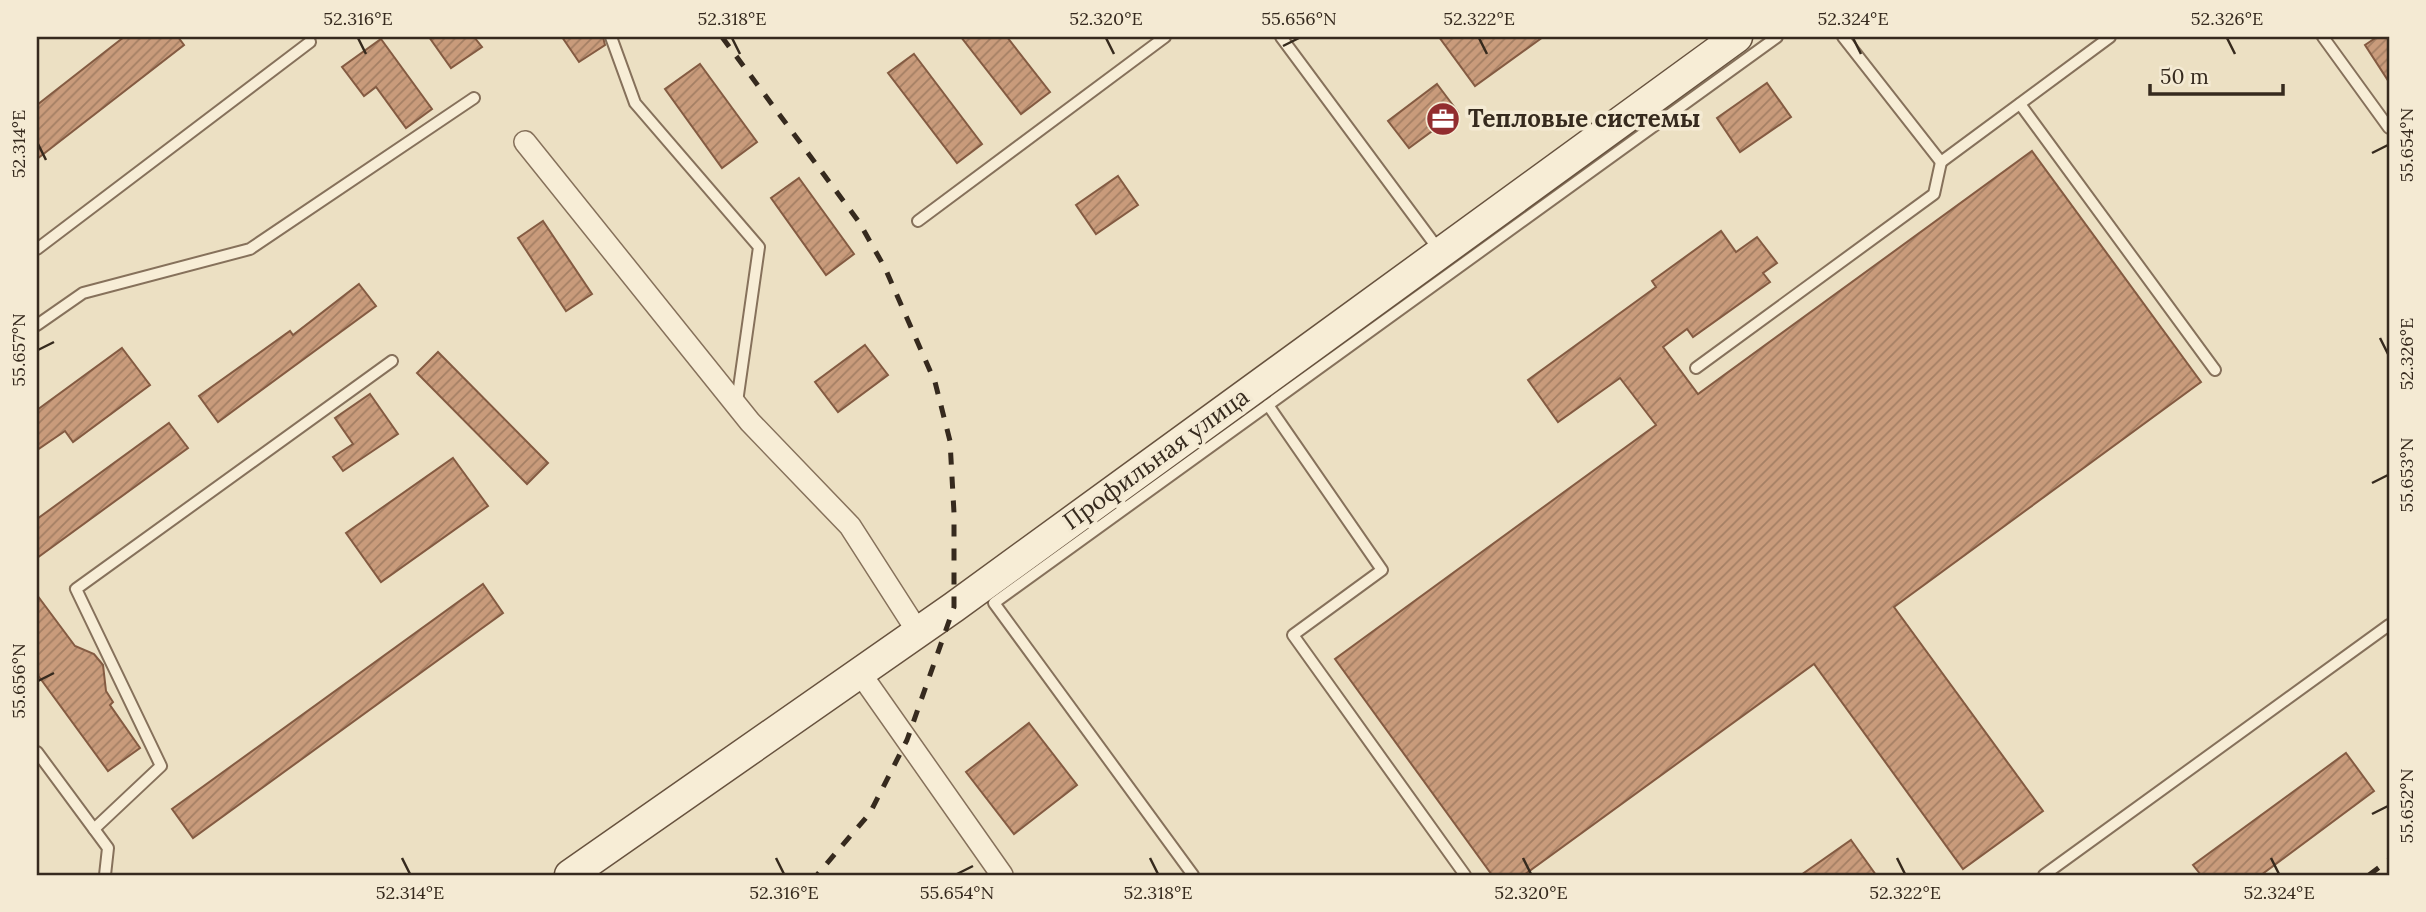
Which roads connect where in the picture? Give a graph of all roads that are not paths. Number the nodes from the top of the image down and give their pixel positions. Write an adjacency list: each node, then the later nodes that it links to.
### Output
1 (611, 37): 22 (lane)
2 (1165, 37): 15 (lane)
3 (1281, 37): 17 (lane)
4 (1737, 37): 17 (street, Профильная улица)
5 (1777, 37): 23 (lane)
6 (1843, 37): 14 (lane)
7 (2110, 37): 11 (lane)
8 (2323, 37): 12 (lane)
9 (310, 42): 16 (lane)
10 (474, 98): 18 (lane)
11 (2020, 104): 14 (lane); 21 (lane)
12 (2389, 128)
13 (524, 142): 22 (street)
14 (1941, 162): 20 (lane)
15 (918, 221)
16 (37, 249)
17 (1441, 252): 25 (street, Профильная улица)
18 (37, 325)
19 (391, 361): 28 (lane)
20 (1696, 368)
21 (2215, 370)
22 (736, 405): 25 (street)
23 (1268, 405): 32 (lane); 33 (lane)
24 (2389, 625): 34 (lane)
25 (918, 632): 26 (street, Профильная улица)
26 (860, 673): 30 (street, Профильная улица); 31 (street)
27 (37, 752): 28 (lane)
28 (94, 829): 29 (lane)
29 (105, 875)
30 (570, 875)
31 (1002, 875)
32 (1193, 875)
33 (1465, 875)
34 (2044, 875)

